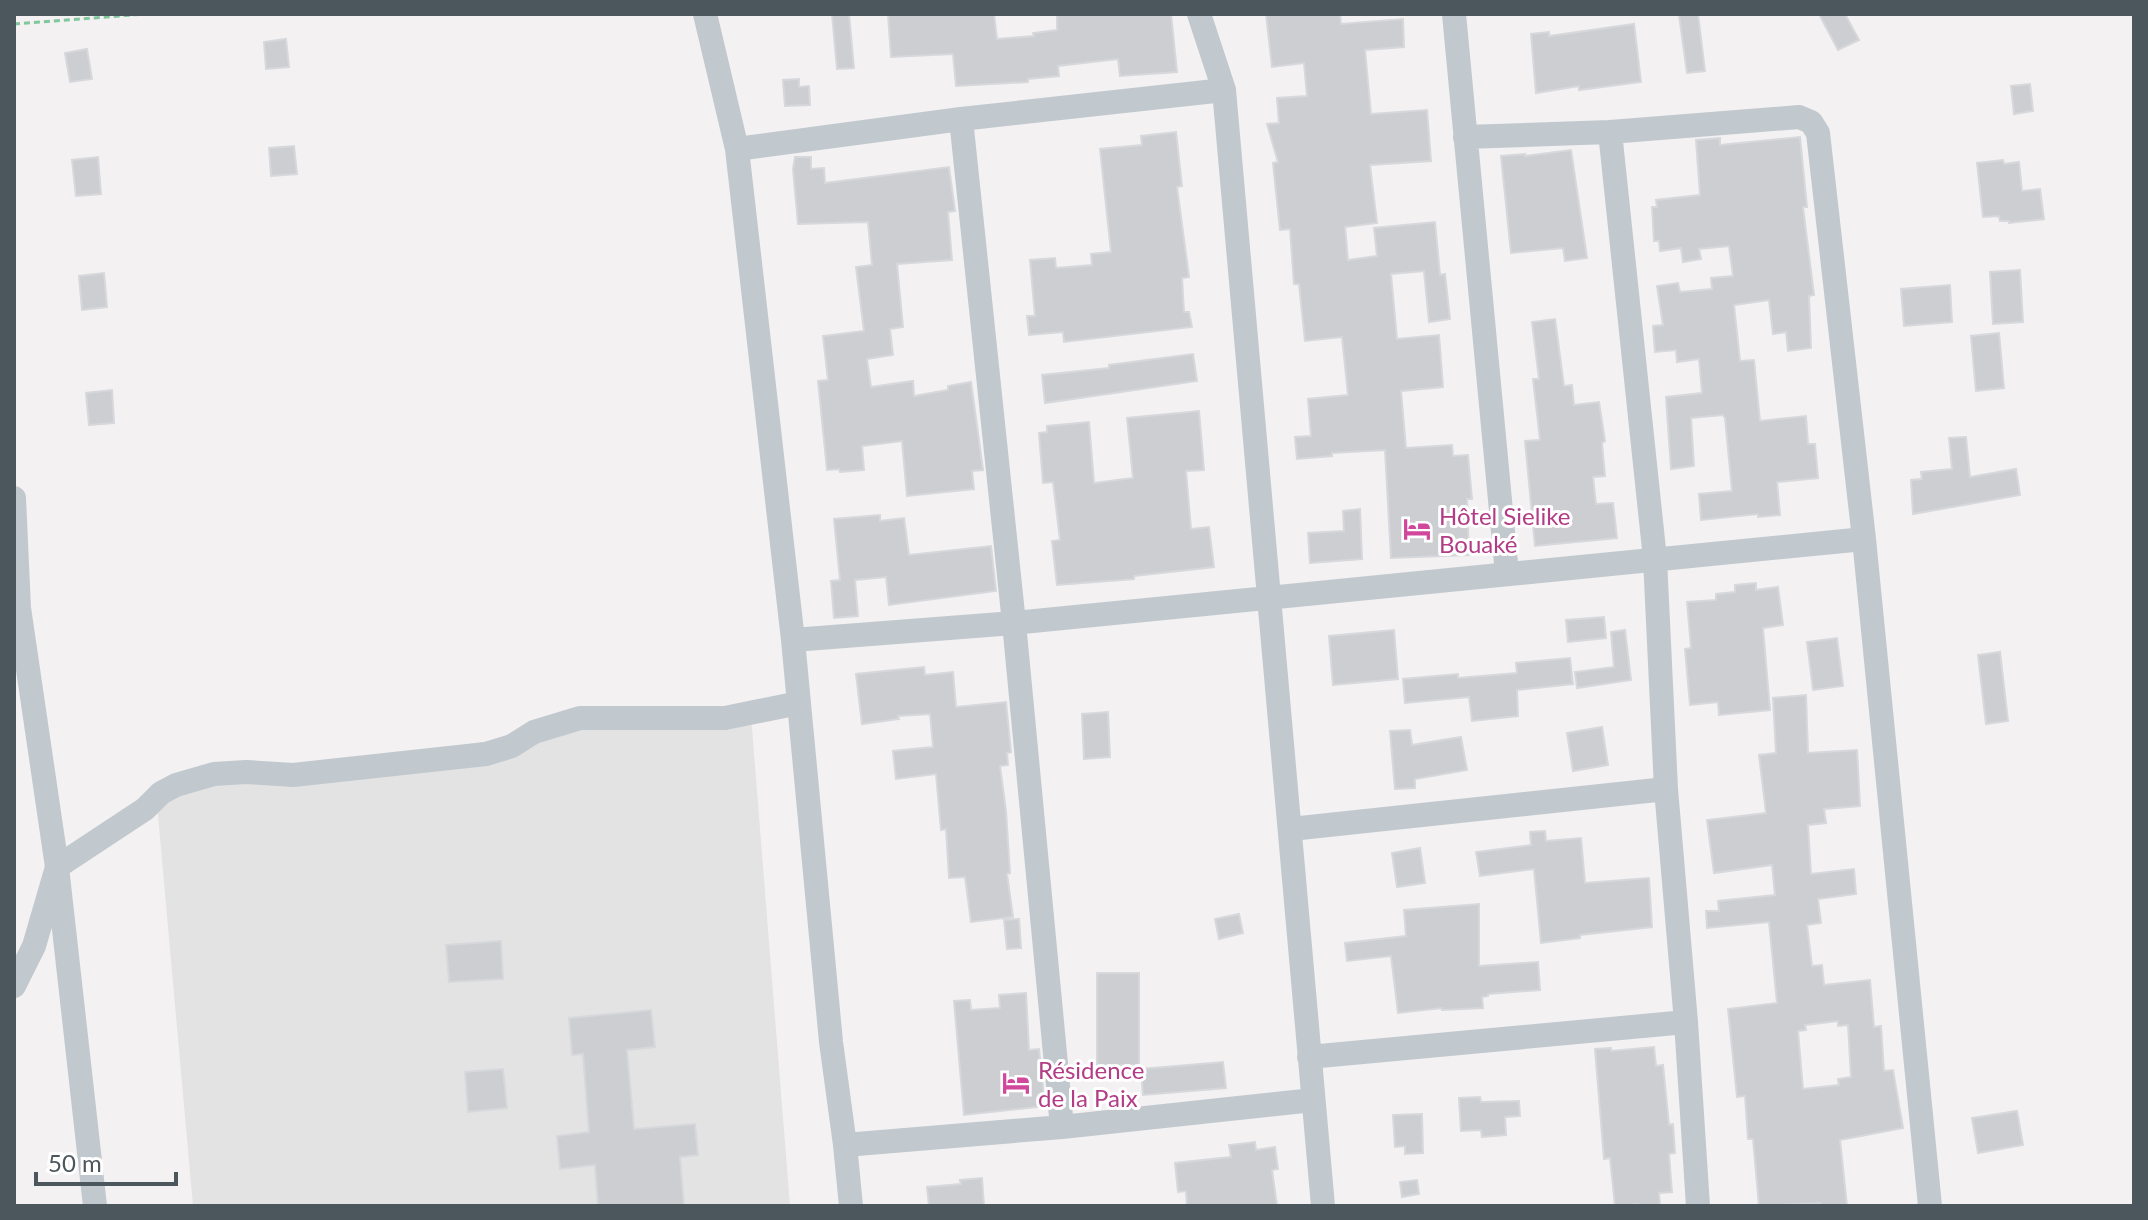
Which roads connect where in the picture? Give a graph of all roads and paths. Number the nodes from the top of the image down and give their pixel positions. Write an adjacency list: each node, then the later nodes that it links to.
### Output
1 (145, 14): 5 (path)
2 (705, 14): 10 (street)
3 (1199, 14): 6 (street)
4 (1454, 14): 9 (street)
5 (14, 24)
6 (1224, 90): 7 (street); 15 (street)
7 (961, 119): 10 (street); 16 (street)
8 (1610, 132): 9 (street); 12 (street); 13 (street)
9 (1465, 137): 14 (street)
10 (737, 149): 17 (street)
11 (14, 498): 21 (street)
12 (1864, 539): 13 (street); 32 (street)
13 (1655, 559): 14 (street); 19 (street)
14 (1507, 574): 15 (street)
15 (1270, 596): 16 (street); 20 (street)
16 (1014, 623): 17 (street); 26 (street)
17 (793, 640): 18 (street)
18 (799, 703): 21 (street); 27 (street)
19 (1666, 789): 20 (street); 23 (street)
20 (1291, 829): 24 (street)
21 (57, 867): 22 (street); 28 (street)
22 (14, 986)
23 (1686, 1022): 24 (street); 31 (street)
24 (1309, 1057): 25 (street)
25 (1313, 1100): 26 (street); 30 (street)
26 (1062, 1127): 27 (street)
27 (845, 1145): 29 (street)
28 (95, 1206)
29 (851, 1206)
30 (1323, 1206)
31 (1698, 1206)
32 (1930, 1206)

